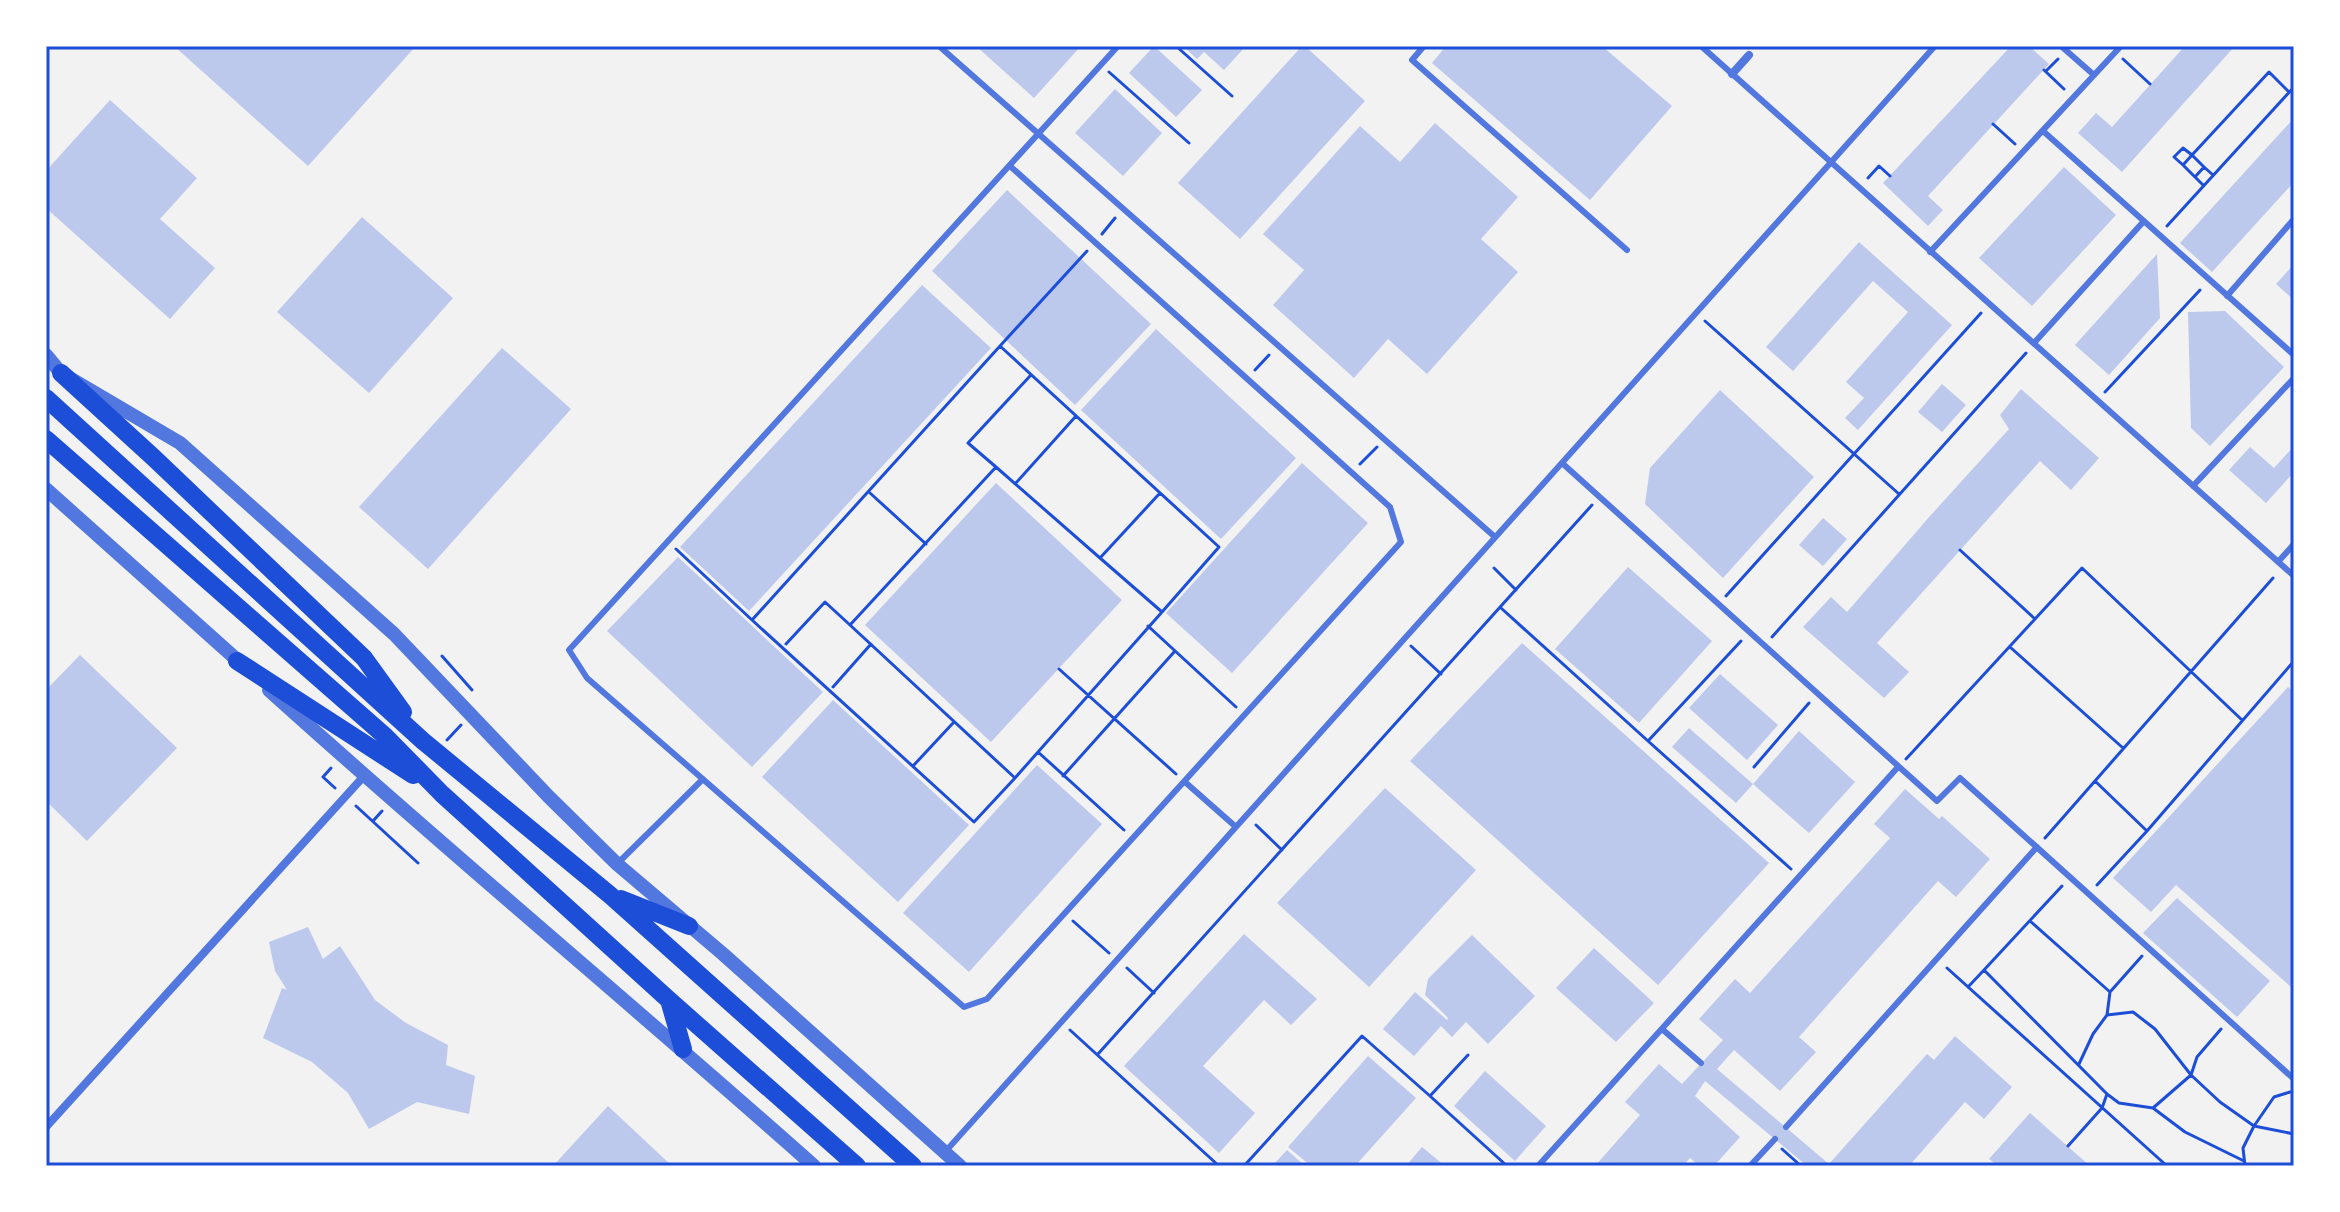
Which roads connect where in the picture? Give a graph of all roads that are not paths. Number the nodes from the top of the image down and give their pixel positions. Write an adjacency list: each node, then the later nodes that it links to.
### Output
1 (939, 46): 12 (lane)
2 (1118, 46): 12 (lane)
3 (1424, 46): 17 (lane)
4 (1701, 46): 9 (lane)
5 (1935, 46): 13 (lane)
6 (2121, 46): 10 (lane)
7 (2063, 48): 10 (lane)
8 (1749, 55): 9 (street)
9 (1732, 74): 13 (lane)
10 (2094, 75): 11 (lane)
11 (2043, 131): 16 (lane); 18 (lane)
12 (1038, 134): 14 (lane); 30 (lane)
13 (1830, 163): 18 (lane); 27 (lane)
14 (1010, 166): 38 (lane); 39 (lane)
15 (2294, 219): 19 (lane)
16 (2144, 221): 19 (lane); 20 (lane)
17 (1627, 250)
18 (1930, 252): 20 (lane)
19 (2227, 296): 22 (lane)
20 (2034, 343): 28 (lane)
21 (46, 355): 23 (street)
22 (2294, 355)
23 (61, 373): 35 (highway); 43 (street)
24 (2294, 378): 28 (lane)
25 (50, 402): 35 (highway)
26 (46, 439): 40 (highway)
27 (1562, 463): 30 (lane); 36 (lane)
28 (2193, 486): 32 (lane)
29 (46, 489): 34 (street)
30 (1495, 537): 41 (lane)
31 (2294, 544): 32 (lane)
32 (2278, 562): 33 (lane)
33 (2294, 576)
34 (237, 661): 37 (street); 40 (highway)
35 (423, 741): 44 (highway)
36 (1898, 767): 42 (lane); 47 (lane)
37 (364, 776): 48 (street); 51 (street)
38 (703, 779): 39 (lane); 43 (lane)
39 (1185, 782): 41 (lane)
40 (442, 794): 46 (highway)
41 (1236, 827): 54 (lane)
42 (2037, 847): 50 (lane); 52 (lane)
43 (617, 864): 45 (street)
44 (610, 895): 45 (highway); 57 (highway)
45 (689, 926): 54 (street)
46 (669, 1000): 48 (highway); 56 (highway)
47 (1662, 1029): 49 (lane); 59 (lane)
48 (683, 1049): 55 (street)
49 (1701, 1063)
50 (2294, 1079)
51 (46, 1127)
52 (1786, 1127)
53 (1774, 1140): 60 (lane)
54 (945, 1152): 58 (street)
55 (814, 1166)
56 (857, 1166)
57 (913, 1166)
58 (960, 1166)
59 (1538, 1166)
60 (1750, 1166)

